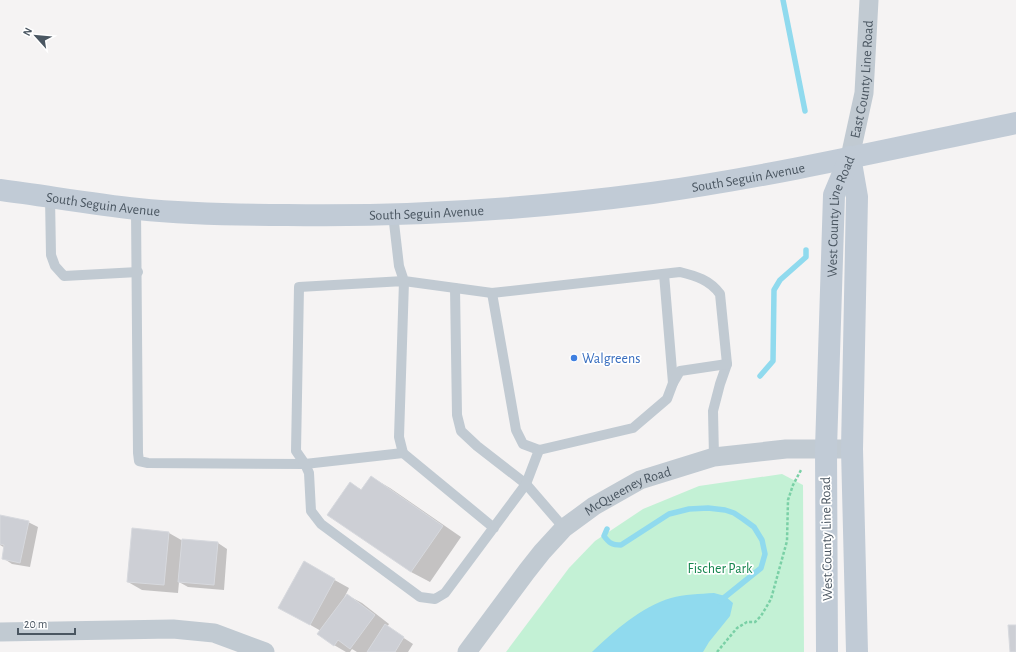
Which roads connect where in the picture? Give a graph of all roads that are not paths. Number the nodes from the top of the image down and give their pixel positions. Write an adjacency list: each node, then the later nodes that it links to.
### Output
1 (869, 0): 3 (street, East County Line Road)
2 (1016, 123): 3 (main road, South Seguin Avenue)
3 (850, 157): 7 (main road, South Seguin Avenue); 15 (main road, West County Line Road); 16 (main road, West County Line Road)
4 (0, 190): 5 (main road, South Seguin Avenue)
5 (50, 197): 6 (main road, South Seguin Avenue); 8 (lane)
6 (136, 209): 7 (main road, South Seguin Avenue); 8 (lane)
7 (393, 214): 10 (lane)
8 (138, 272): 20 (lane)
9 (664, 274): 12 (lane); 13 (lane); 14 (lane)
10 (404, 280): 11 (lane); 18 (lane); 20 (lane)
11 (455, 288): 12 (lane); 21 (lane)
12 (492, 293): 17 (lane)
13 (727, 364): 14 (lane); 19 (lane)
14 (673, 383): 17 (lane)
15 (826, 449): 16 (street, McQueeney Road); 19 (street, McQueeney Road); 27 (main road, West County Line Road)
16 (852, 449): 28 (main road, West County Line Road)
17 (539, 450): 21 (lane)
18 (403, 453): 20 (lane); 22 (lane)
19 (714, 457): 23 (street, McQueeney Road)
20 (305, 464): 22 (lane)
21 (526, 484): 22 (lane); 23 (lane)
22 (494, 528)
23 (564, 528): 26 (street, McQueeney Road)
24 (0, 632): 25 (street)
25 (265, 652)
26 (467, 652)
27 (827, 652)
28 (857, 652)

